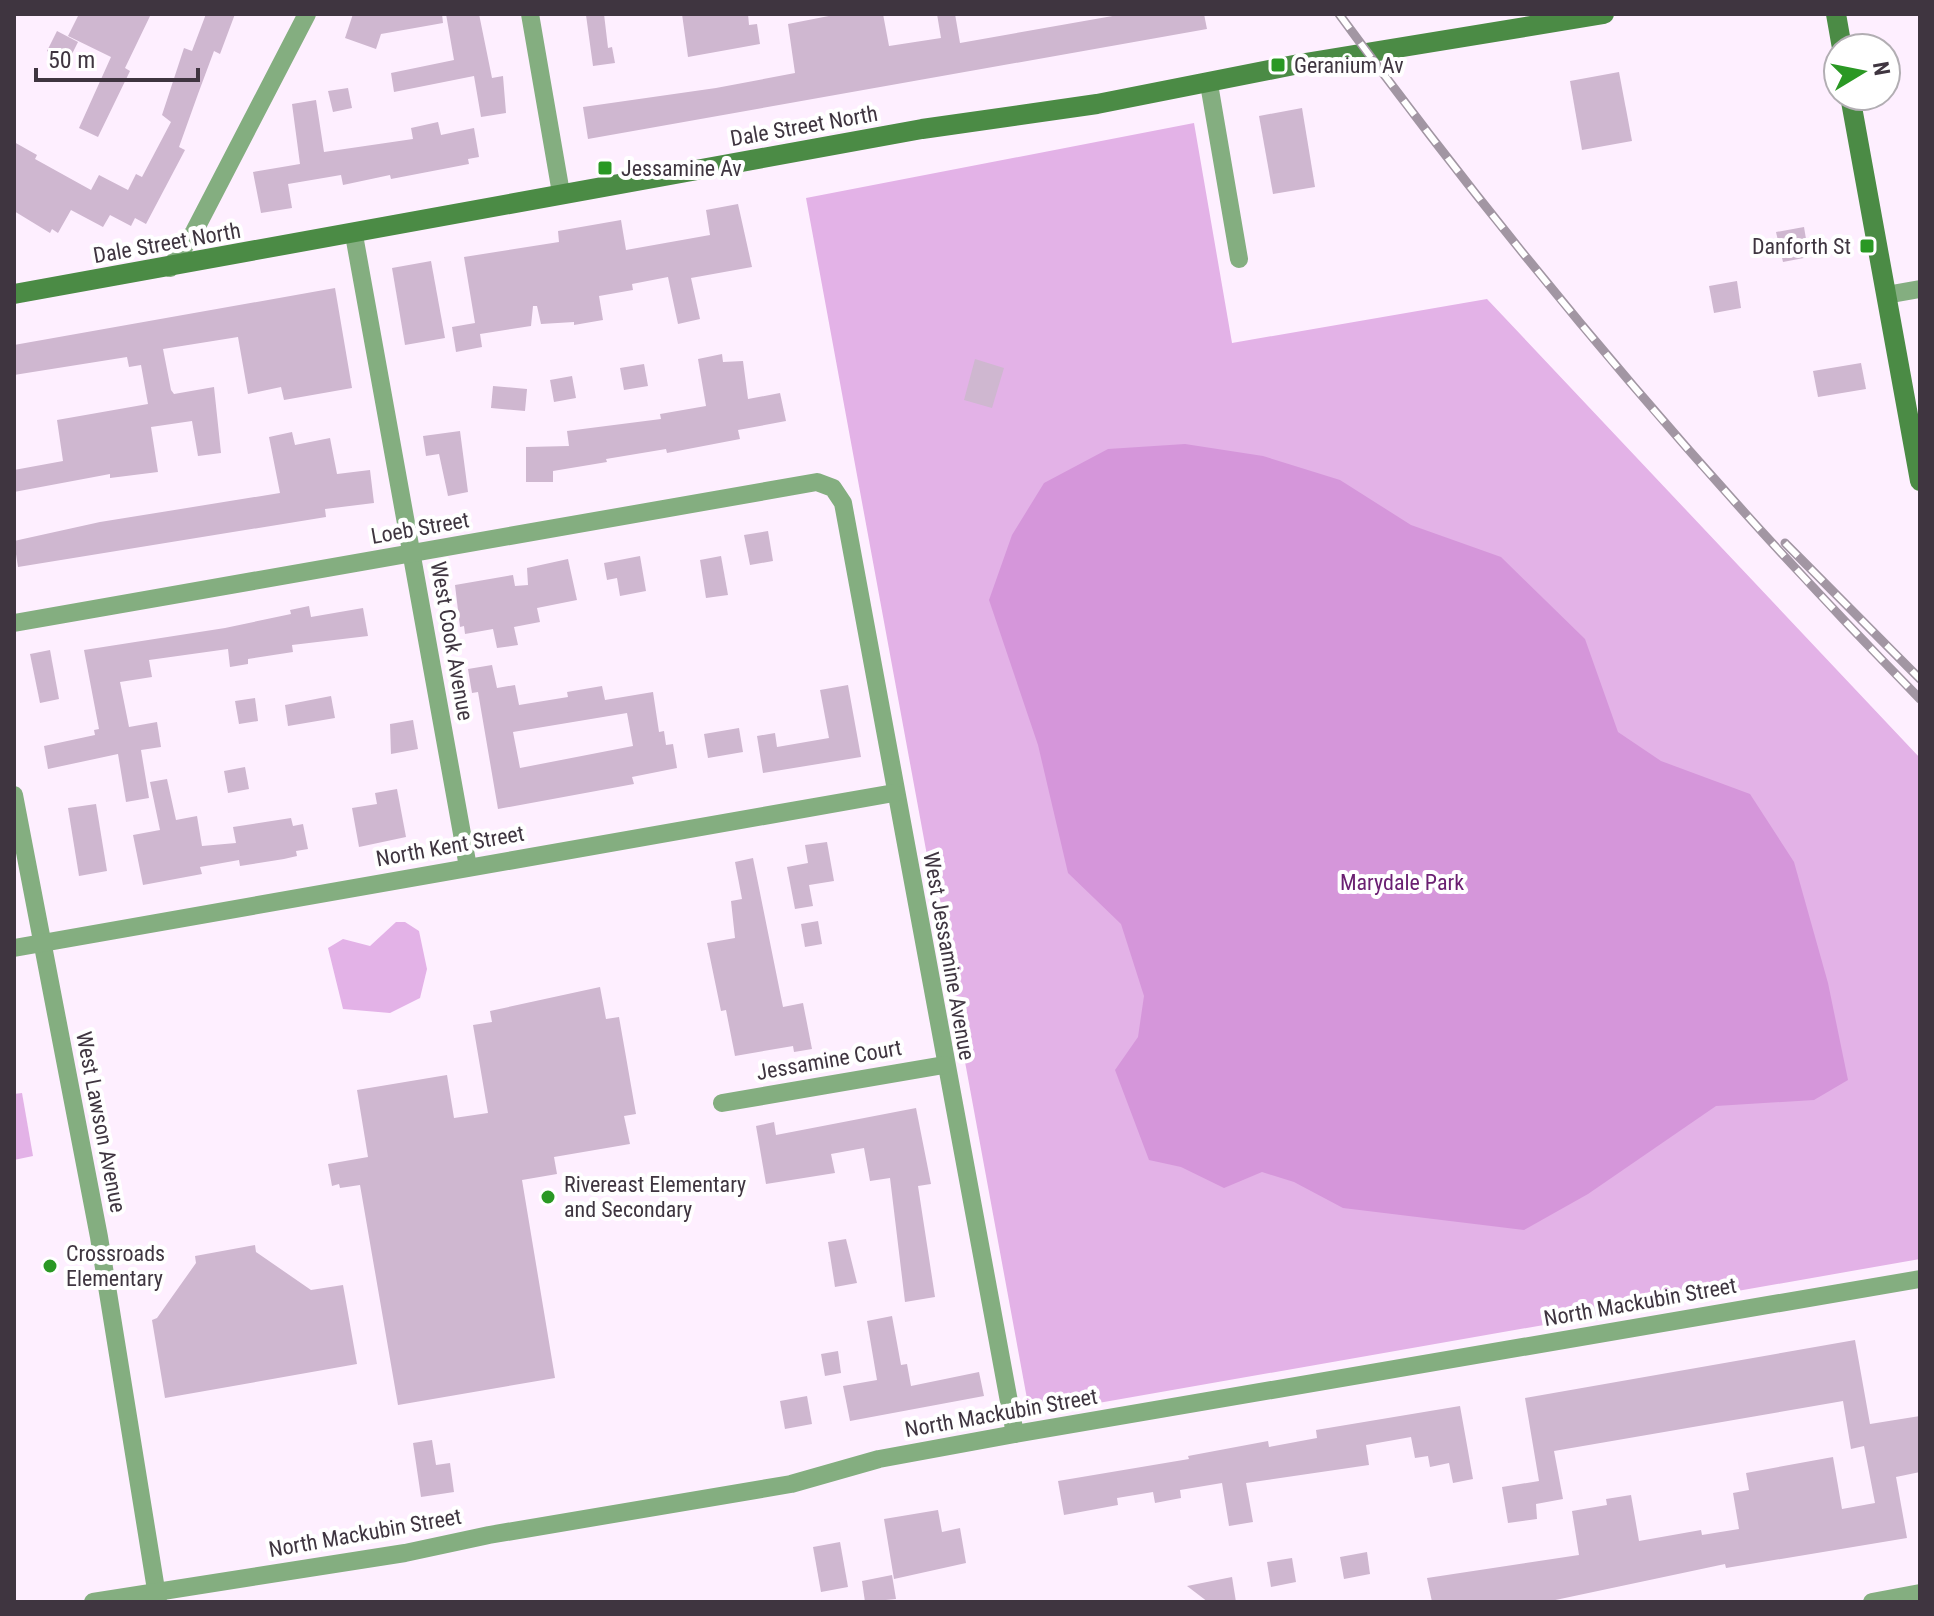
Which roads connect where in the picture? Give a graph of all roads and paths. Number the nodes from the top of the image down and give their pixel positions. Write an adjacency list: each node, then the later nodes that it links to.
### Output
1 (307, 14): 10 (street)
2 (530, 14): 7 (street)
3 (1604, 14): 4 (main road, Dale Street North)
4 (1514, 23): 5 (main road, Dale Street North)
5 (1209, 84): 7 (main road, Dale Street North); 9 (street)
6 (1853, 112): 13 (main road)
7 (561, 193): 8 (main road, Dale Street North)
8 (354, 235): 10 (main road, Dale Street North); 16 (street, West Cook Avenue)
9 (1239, 259)
10 (170, 268): 12 (main road, Dale Street North)
11 (1920, 289): 13 (street)
12 (14, 294)
13 (1886, 295): 14 (main road)
14 (1920, 481)
15 (833, 488): 16 (street, Loeb Street); 18 (street, West Jessamine Avenue)
16 (412, 553): 17 (street, Loeb Street); 20 (street, West Cook Avenue)
17 (14, 623)
18 (894, 793): 20 (street, North Kent Street); 23 (street, West Jessamine Avenue)
19 (14, 795): 21 (street, West Lawson Avenue)
20 (468, 867): 21 (street, North Kent Street)
21 (40, 944): 22 (street, North Kent Street); 28 (street, West Lawson Avenue)
22 (14, 948)
23 (944, 1065): 24 (street, Jessamine Court); 26 (street, West Jessamine Avenue)
24 (722, 1103)
25 (1920, 1279): 26 (street, North Mackubin Street)
26 (1015, 1434): 28 (street, North Mackubin Street)
27 (1920, 1593): 30 (street)
28 (157, 1598): 29 (street, North Mackubin Street)
29 (93, 1602)
30 (1872, 1602)

